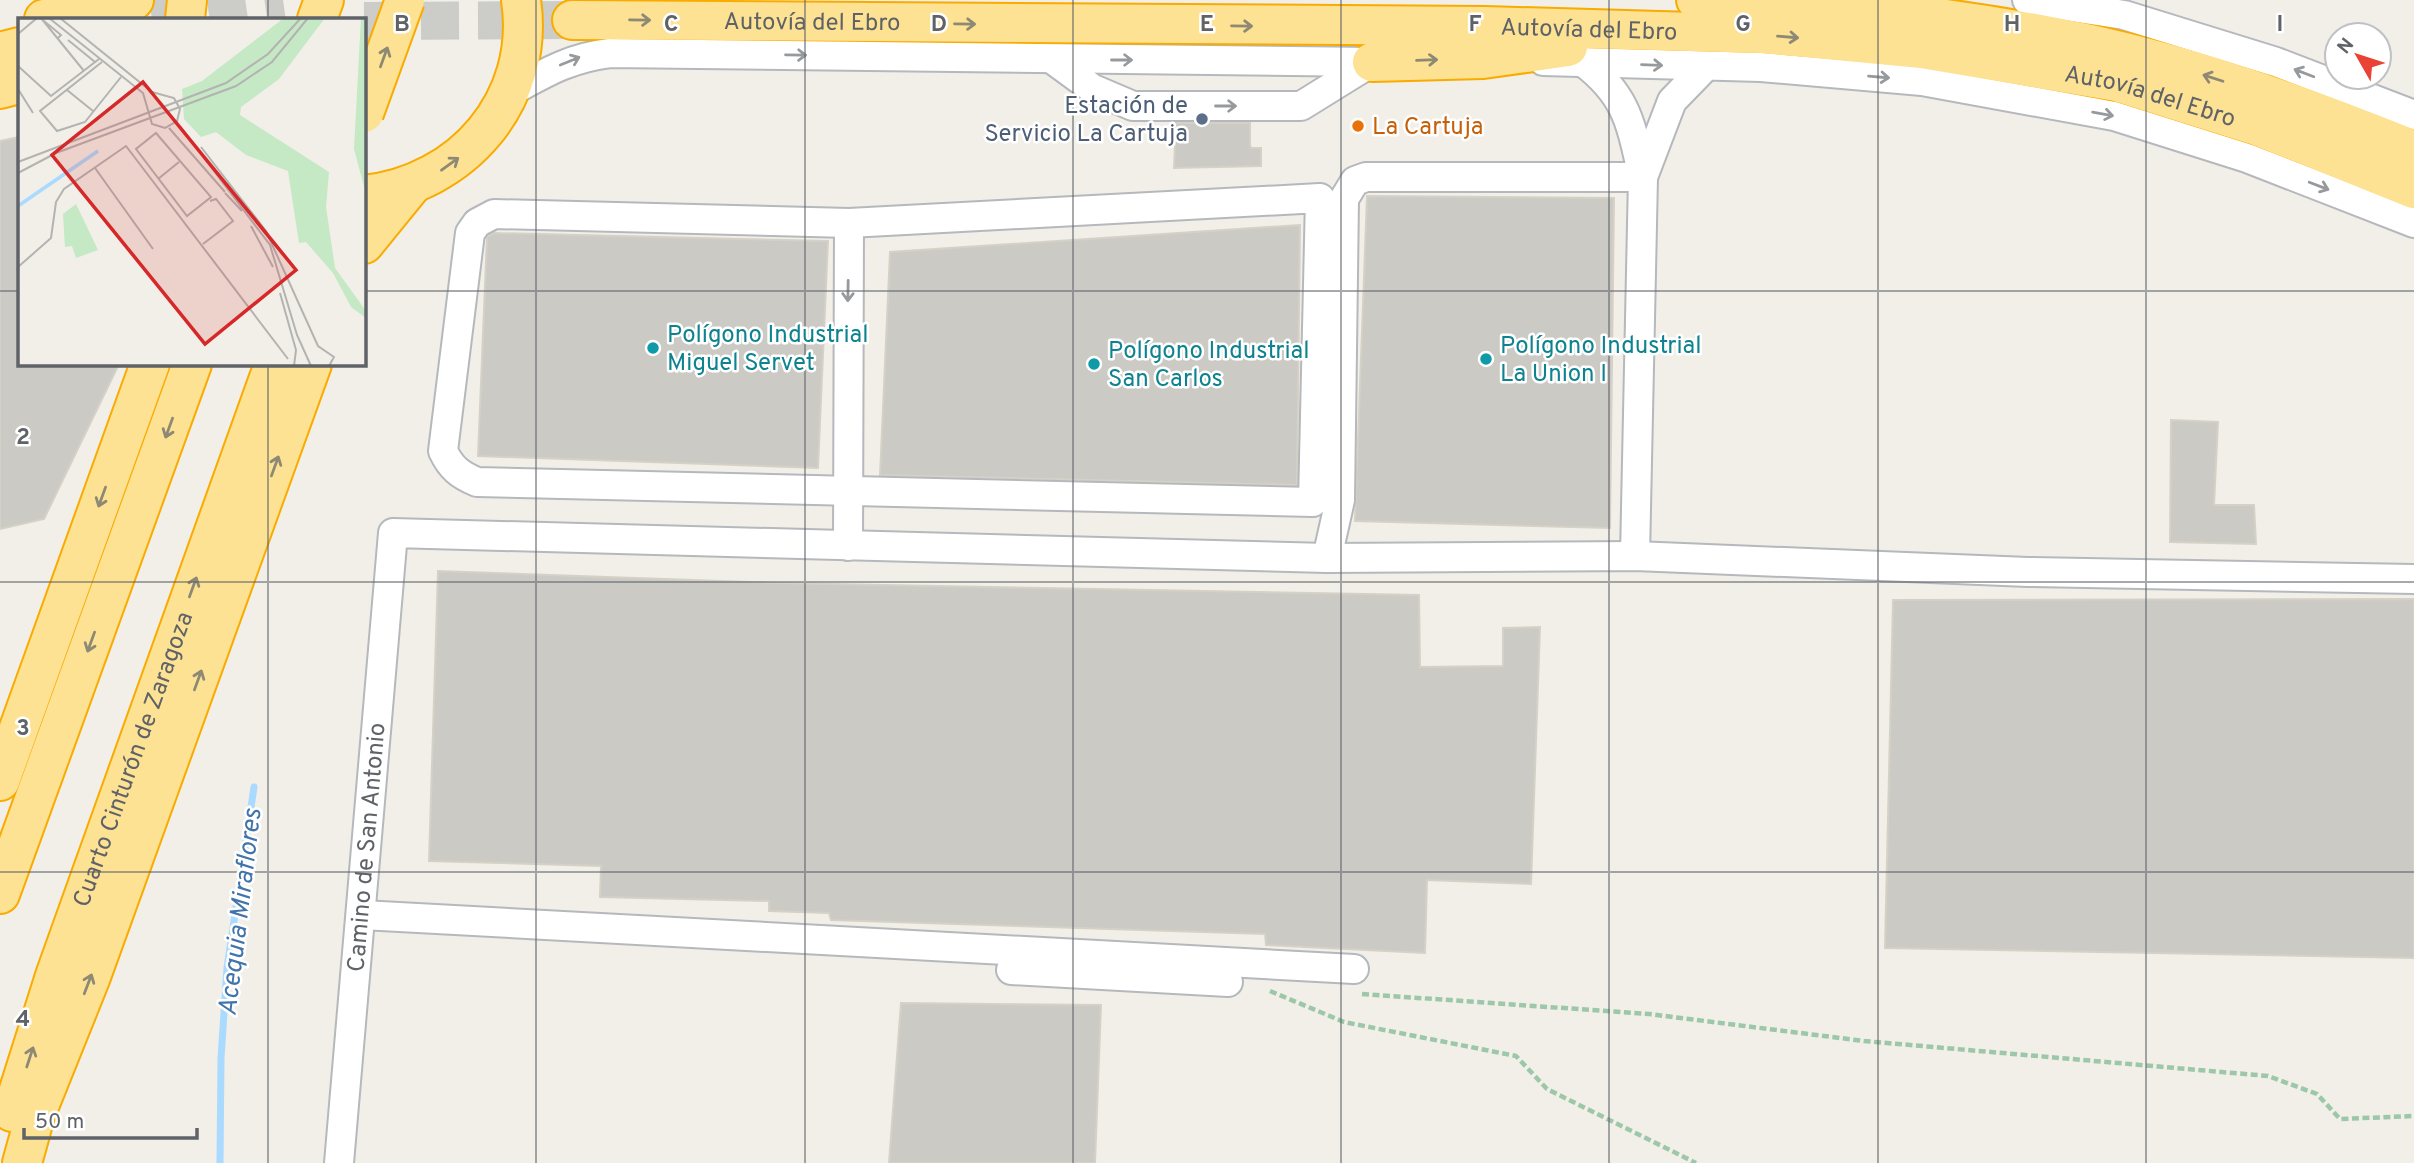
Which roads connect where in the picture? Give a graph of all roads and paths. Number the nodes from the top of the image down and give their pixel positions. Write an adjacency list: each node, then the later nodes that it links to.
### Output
1 (134, 0): 9 (highway)
2 (187, 0): 10 (highway)
3 (324, 0): 11 (highway)
4 (405, 0): 28 (highway, one-way to 4, bridge)
5 (521, 0): 27 (highway)
6 (1941, 0): 15 (highway)
7 (2027, 0): 29 (street, one-way to 7)
8 (1690, 16): 12 (highway, Autovía del Ebro, one-way to 8); 15 (highway, Autovía del Ebro); 19 (highway); 33 (highway, Autovía del Ebro, one-way to 33)
9 (49, 18)
10 (185, 18)
11 (317, 18)
12 (572, 20)
13 (18, 24): 14 (highway)
14 (0, 29)
15 (2061, 38): 30 (highway, Autovía del Ebro, one-way to 15)
16 (18, 47): 17 (highway)
17 (0, 52)
18 (1052, 59): 20 (street, one-way to 20); 20 (street, one-way to 20); 27 (street, one-way to 18)
19 (1483, 59): 20 (highway, one-way to 19); 21 (street)
20 (1372, 62)
21 (1583, 62): 22 (street, one-way to 22); 31 (street)
22 (1705, 66): 31 (street); 36 (street, one-way to 36)
23 (18, 68): 24 (highway)
24 (0, 72)
25 (18, 85): 26 (highway)
26 (0, 89)
27 (510, 92): 32 (highway, one-way to 27)
28 (366, 107)
29 (2414, 115)
30 (2414, 150)
31 (1643, 177): 45 (street); 46 (street)
32 (412, 185): 34 (highway); 37 (highway)
33 (2414, 189)
34 (366, 195)
35 (849, 223): 42 (street, one-way to 42); 42 (street); 43 (street)
36 (2414, 223)
37 (366, 242)
38 (149, 366): 48 (highway, one-way to 48)
39 (191, 366): 49 (highway, one-way to 49)
40 (273, 366): 55 (highway, Cuarto Cinturón de Zaragoza, one-way to 40)
41 (311, 366): 55 (highway, one-way to 41)
42 (846, 490): 43 (street); 44 (street)
43 (1313, 502): 46 (street)
44 (848, 546): 46 (street); 50 (street, Camino de San Antonio)
45 (1635, 556): 46 (street); 47 (street)
46 (1327, 558)
47 (2414, 579)
48 (0, 781)
49 (0, 894)
50 (362, 915): 51 (street); 57 (street, Camino de San Antonio)
51 (407, 918): 52 (street); 53 (street)
52 (1352, 981): 54 (path)
53 (1228, 982): 58 (path)
54 (2414, 1116)
55 (15, 1131): 56 (highway)
56 (22, 1163)
57 (339, 1163)
58 (1696, 1163)

